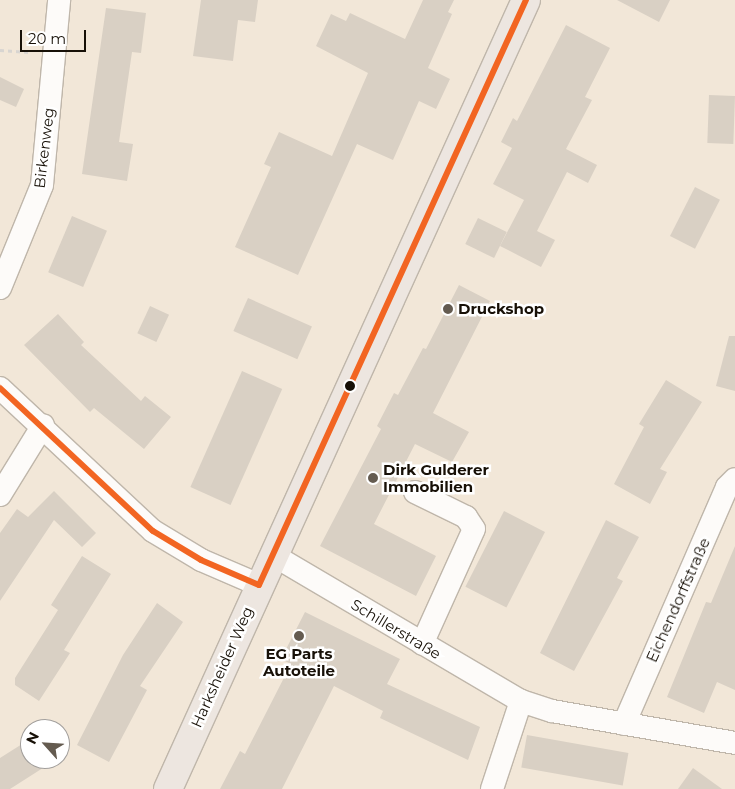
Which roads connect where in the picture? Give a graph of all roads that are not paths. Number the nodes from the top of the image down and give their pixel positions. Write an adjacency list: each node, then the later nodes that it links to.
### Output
1 (59, 0): 3 (street, Birkenweg)
2 (526, 0): 9 (main road, Harksheider Weg)
3 (0, 288)
4 (0, 388): 5 (street)
5 (43, 425): 8 (street); 10 (street)
6 (735, 479): 13 (street, Eichendorffstraße)
7 (415, 492): 11 (street)
8 (0, 495)
9 (273, 555): 10 (main road, Harksheider Weg); 11 (street, Schillerstraße)
10 (259, 585): 15 (main road, Harksheider Weg)
11 (422, 644): 12 (street, Schillerstraße)
12 (521, 700): 13 (street, Schillerstraße); 16 (street)
13 (624, 724): 14 (street, Schillerstraße)
14 (735, 743)
15 (168, 789)
16 (492, 789)

